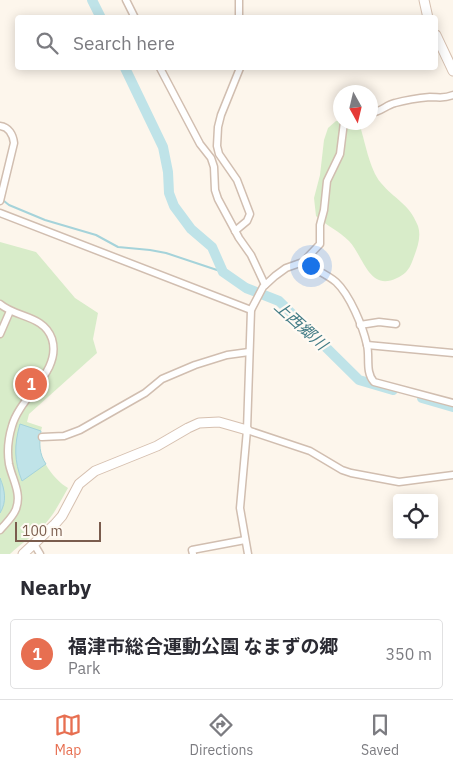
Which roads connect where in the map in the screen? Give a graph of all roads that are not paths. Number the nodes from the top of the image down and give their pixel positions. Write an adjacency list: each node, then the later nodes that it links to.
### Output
1 (126, 0): 4 (street)
2 (238, 0): 5 (street)
3 (424, 0): 6 (street)
4 (134, 15)
5 (239, 15)
6 (427, 15)
7 (438, 39): 10 (street)
8 (161, 70): 17 (street)
9 (239, 70): 17 (street)
10 (453, 71)
11 (453, 95): 12 (street)
12 (378, 112)
13 (0, 126): 15 (street)
14 (343, 130): 18 (street)
15 (0, 202)
16 (0, 213): 21 (street)
17 (235, 231): 19 (street)
18 (303, 262): 19 (street); 24 (street)
19 (264, 286): 21 (street)
20 (0, 304): 22 (street)
21 (251, 310): 27 (street)
22 (10, 311): 25 (street); 33 (street)
23 (396, 324): 24 (street)
24 (360, 325): 26 (street)
25 (0, 334)
26 (367, 345): 28 (street); 29 (street)
27 (249, 352): 30 (street); 31 (street)
28 (453, 354)
29 (453, 403)
30 (247, 430): 34 (street); 36 (street); 37 (street)
31 (42, 437)
32 (0, 462): 33 (street)
33 (9, 462): 35 (street)
34 (453, 475)
35 (0, 530)
36 (245, 540): 40 (street); 41 (street)
37 (34, 544): 38 (street); 39 (street)
38 (22, 554)
39 (40, 554)
40 (193, 554)
41 (248, 554)

